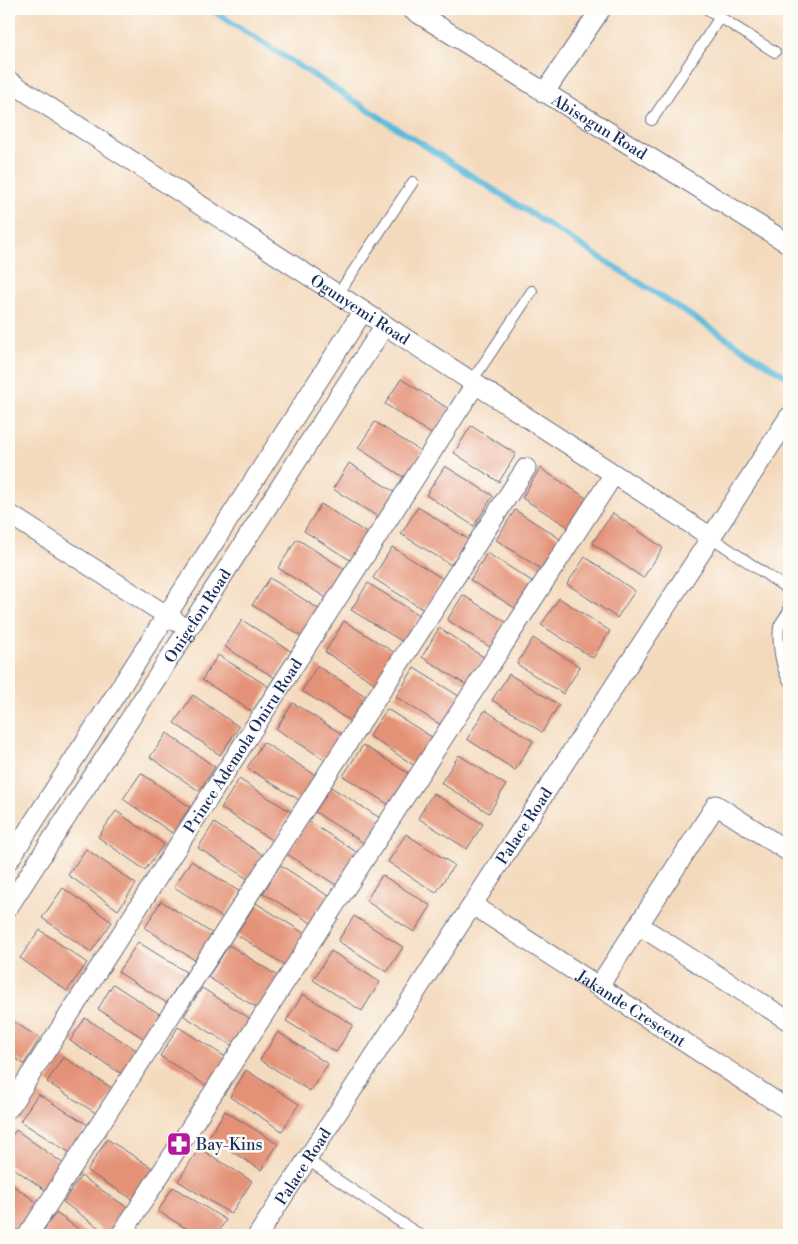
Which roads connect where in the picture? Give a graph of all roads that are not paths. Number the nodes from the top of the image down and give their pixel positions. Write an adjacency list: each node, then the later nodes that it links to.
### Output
1 (411, 9): 7 (street, Abisogun Road)
2 (600, 9): 7 (street)
3 (707, 9): 4 (lane)
4 (720, 17): 5 (lane); 8 (lane)
5 (775, 52)
6 (9, 81): 12 (street, Ogunyemi Road)
7 (544, 93): 10 (street, Abisogun Road)
8 (652, 120)
9 (412, 182): 12 (lane)
10 (789, 244)
11 (532, 291): 15 (lane)
12 (338, 294): 13 (street, Ogunyemi Road)
13 (363, 310): 14 (street, Ogunyemi Road); 24 (street, Onigefon Road)
14 (386, 325): 15 (street, Ogunyemi Road); 25 (street, Onigefon Road)
15 (474, 382): 18 (street, Ogunyemi Road); 34 (street, Prince Ademola Oniru Road)
16 (789, 417): 20 (street, Palace Road)
17 (526, 468): 37 (street)
18 (614, 474): 20 (street, Ogunyemi Road); 38 (street)
19 (9, 514): 24 (street)
20 (711, 537): 21 (lane); 29 (street, Palace Road)
21 (789, 590)
22 (789, 596): 23 (lane)
23 (789, 610): 26 (lane)
24 (166, 616): 25 (street); 28 (street, Onigefon Road)
25 (188, 630): 30 (street, Onigefon Road)
26 (789, 681)
27 (789, 852): 31 (street)
28 (9, 860)
29 (473, 905): 32 (street, Jakande Crescent); 36 (street, Palace Road)
30 (9, 906)
31 (640, 926): 32 (street); 33 (street)
32 (599, 986): 35 (street, Jakande Crescent)
33 (789, 1021)
34 (9, 1108)
35 (789, 1110)
36 (306, 1159): 39 (street, Palace Road); 40 (lane)
37 (28, 1235)
38 (121, 1235)
39 (258, 1235)
40 (420, 1235)

